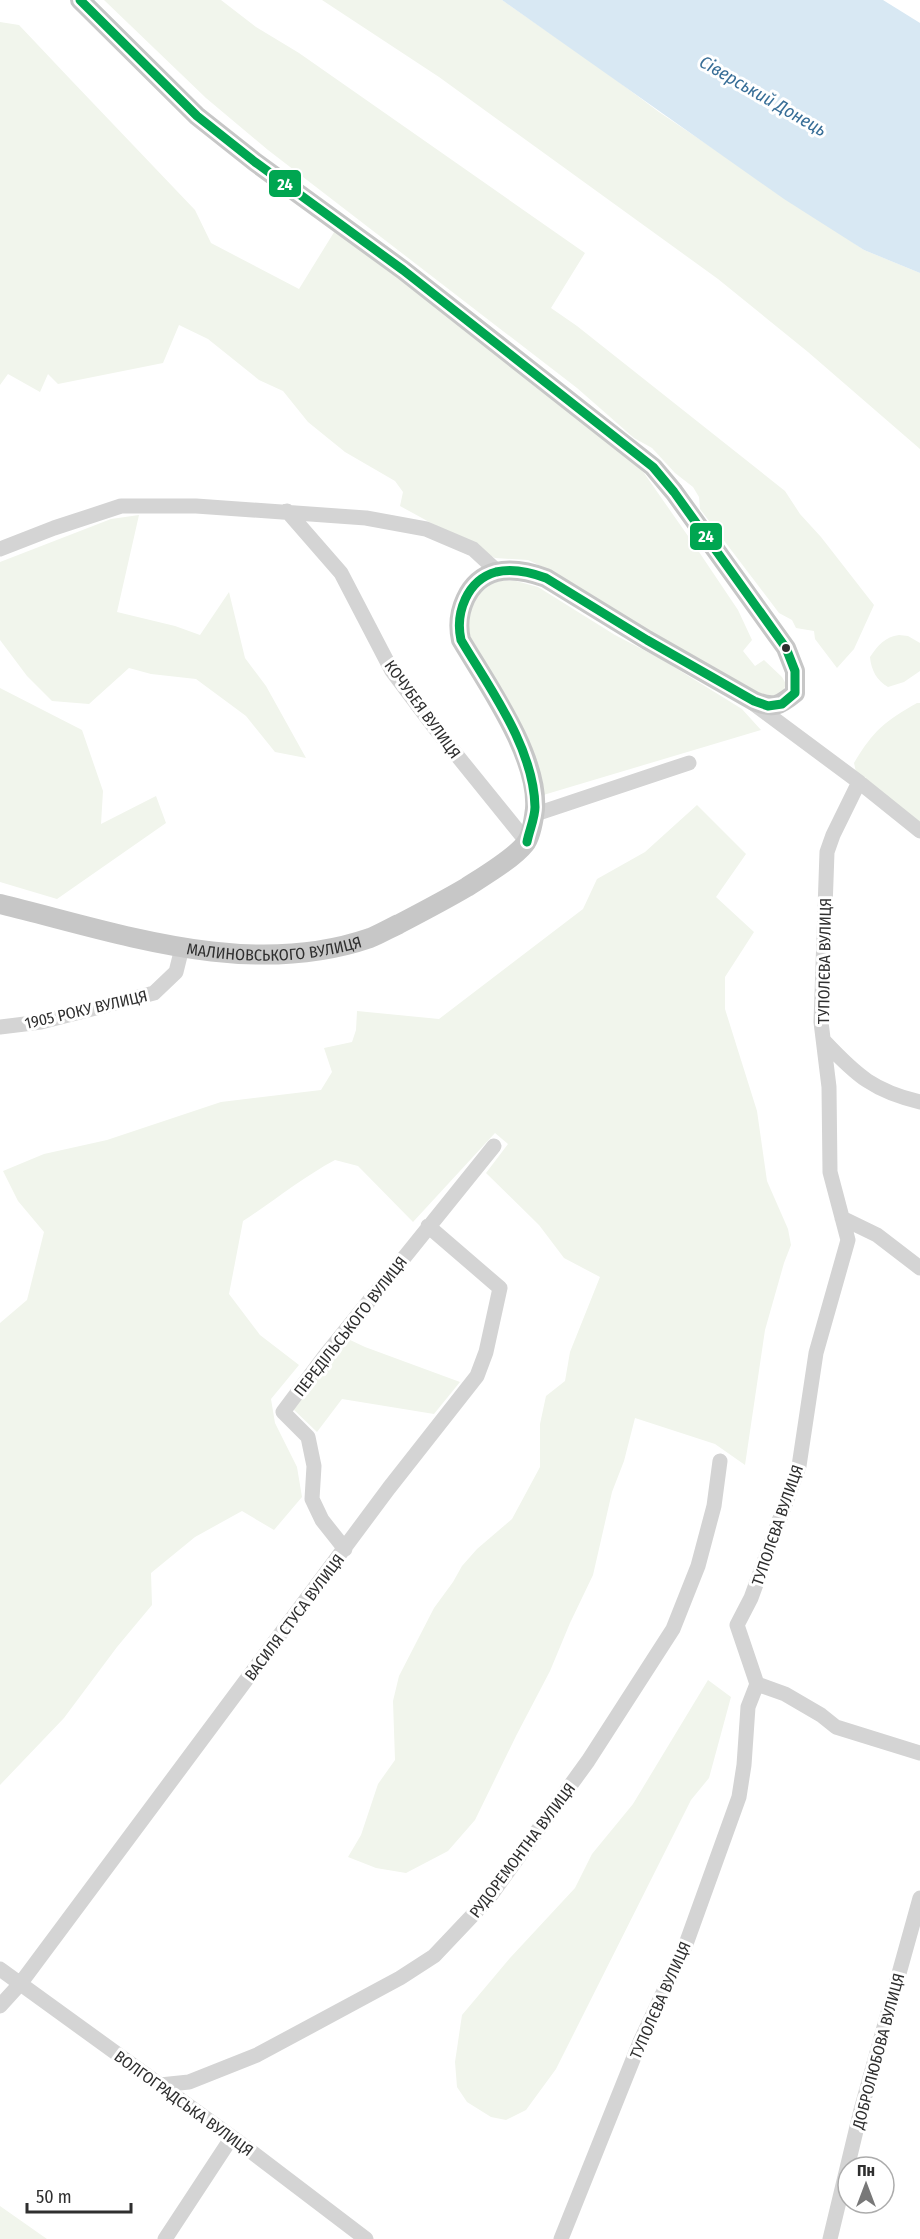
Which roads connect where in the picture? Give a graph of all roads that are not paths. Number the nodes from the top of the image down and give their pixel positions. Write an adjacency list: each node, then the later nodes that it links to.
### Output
1 (80, 0): 5 (main road)
2 (287, 511): 3 (street); 4 (street); 10 (street, КОЧУБЕЯ ВУЛИЦЯ)
3 (0, 549)
4 (498, 572): 5 (main road); 8 (main road)
5 (737, 692): 7 (street)
6 (689, 764): 8 (street)
7 (859, 782): 9 (street); 14 (street, ТУПОЛЄВА ВУЛИЦЯ)
8 (533, 815): 10 (main road)
9 (920, 831)
10 (527, 842): 12 (main road, МАЛИНОВСЬКОГО ВУЛИЦЯ)
11 (0, 904): 12 (main road, МАЛИНОВСЬКОГО ВУЛИЦЯ)
12 (182, 948): 13 (street, 1905 РОКУ ВУЛИЦЯ)
13 (0, 1028)
14 (825, 1042): 15 (street); 17 (street, ТУПОЛЄВА ВУЛИЦЯ)
15 (920, 1102)
16 (494, 1146): 18 (street, ПЕРЕДІЛЬСЬКОГО ВУЛИЦЯ)
17 (842, 1218): 19 (street); 22 (street, ТУПОЛЄВА ВУЛИЦЯ)
18 (428, 1226): 21 (street, ПЕРЕДІЛЬСЬКОГО ВУЛИЦЯ); 21 (street, ВАСИЛЯ СТУСА ВУЛИЦЯ)
19 (920, 1268)
20 (720, 1461): 28 (street, РУДОРЕМОНТНА ВУЛИЦЯ)
21 (345, 1549): 26 (street, ВАСИЛЯ СТУСА ВУЛИЦЯ)
22 (757, 1684): 23 (street); 32 (street, ТУПОЛЄВА ВУЛИЦЯ)
23 (920, 1753)
24 (920, 1898): 33 (street, ДОБРОЛЮБОВА ВУЛИЦЯ)
25 (0, 1969): 26 (street, ВОЛГОГРАДСЬКА ВУЛИЦЯ)
26 (20, 1984): 27 (street, ВАСИЛЯ СТУСА ВУЛИЦЯ); 28 (street, ВОЛГОГРАДСЬКА ВУЛИЦЯ)
27 (0, 2006)
28 (160, 2085): 29 (street, ВОЛГОГРАДСЬКА ВУЛИЦЯ)
29 (232, 2137): 30 (street); 31 (street, ВОЛГОГРАДСЬКА ВУЛИЦЯ)
30 (165, 2239)
31 (366, 2239)
32 (561, 2239)
33 (830, 2239)

